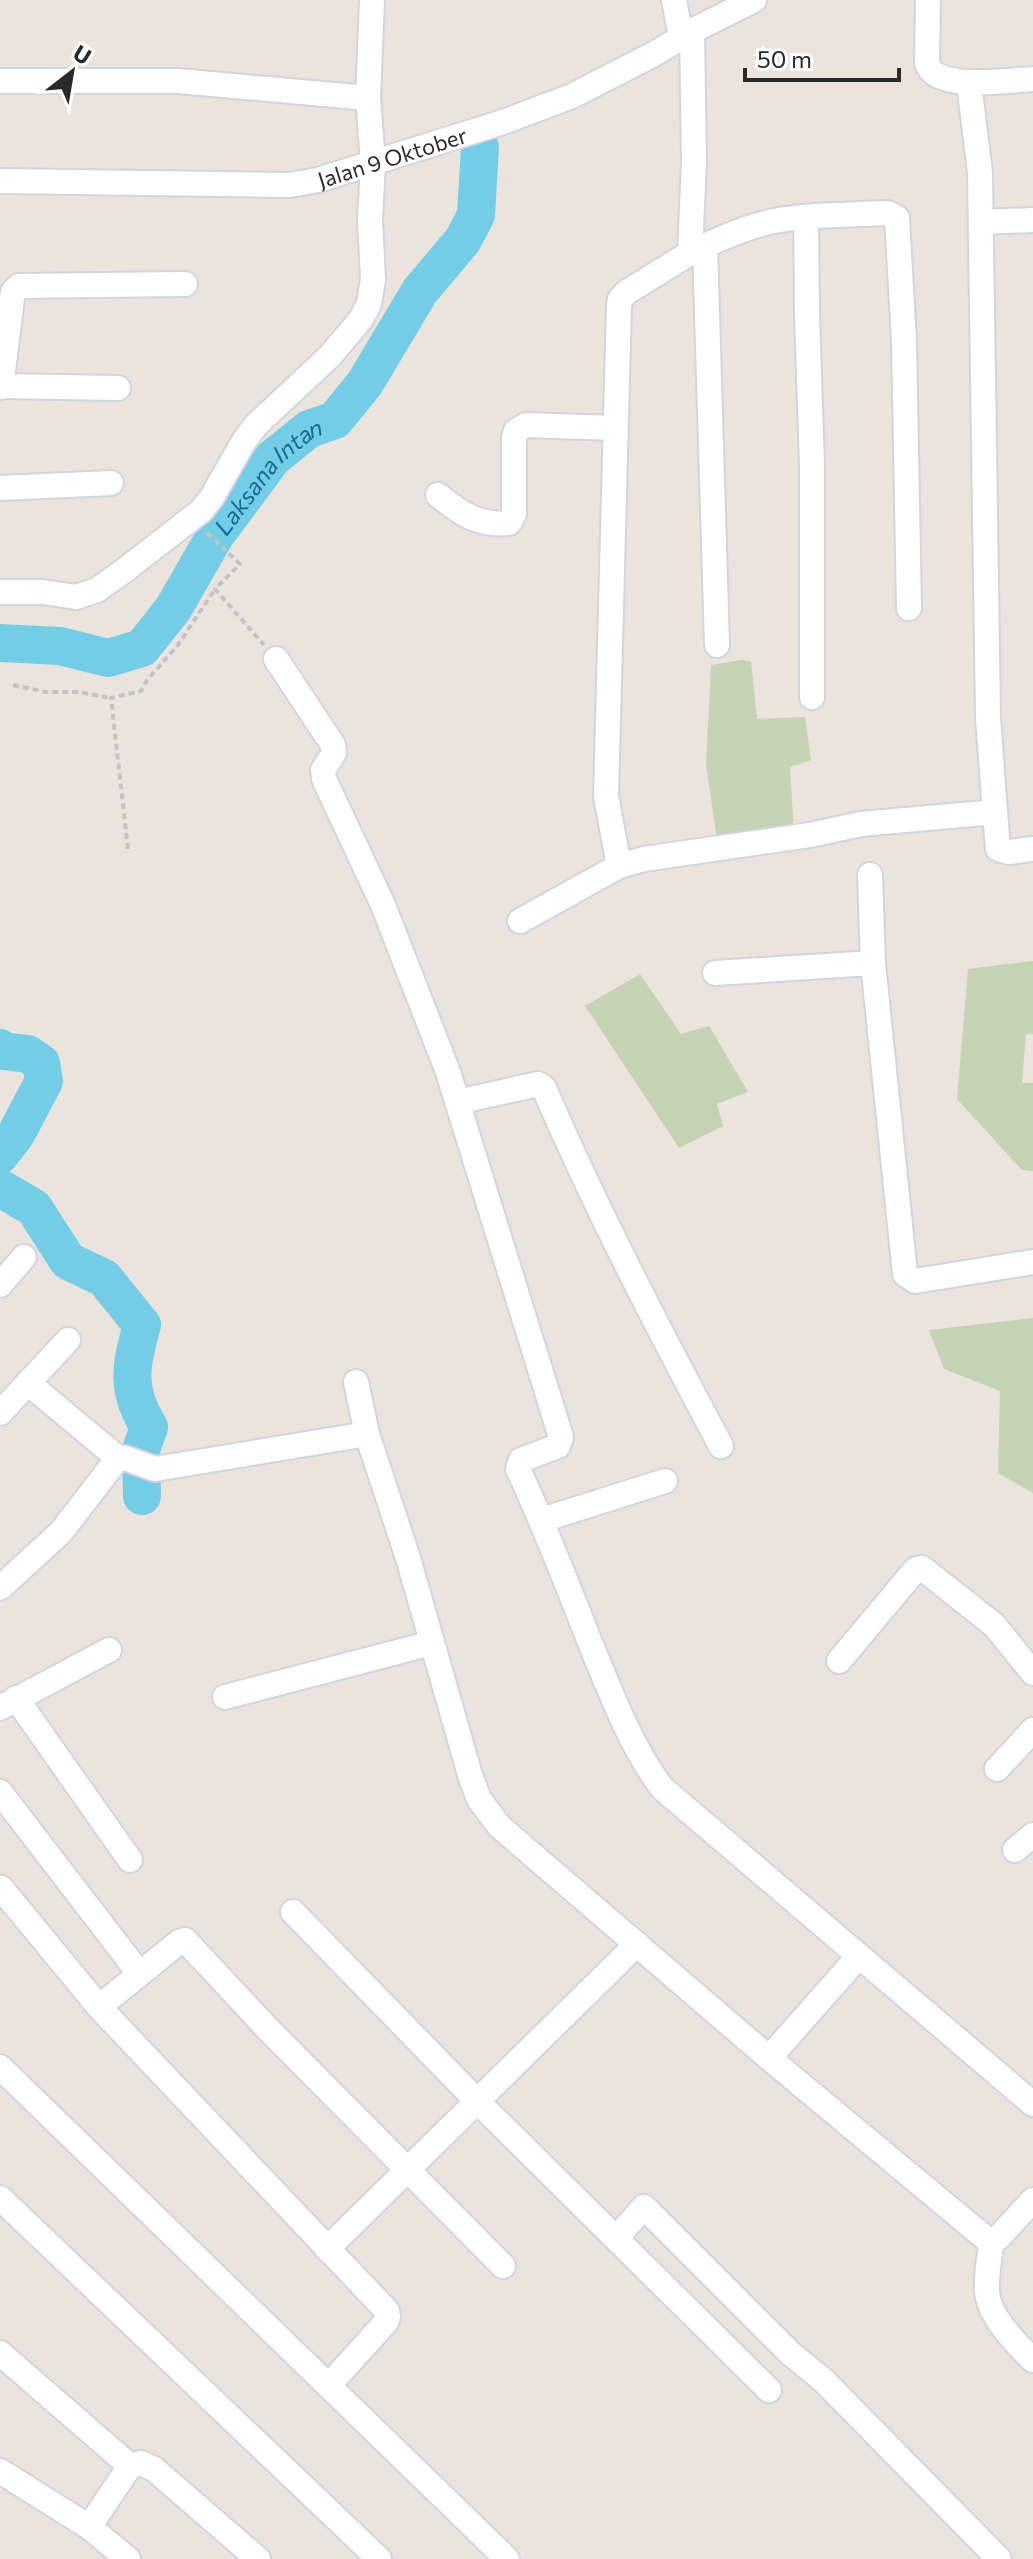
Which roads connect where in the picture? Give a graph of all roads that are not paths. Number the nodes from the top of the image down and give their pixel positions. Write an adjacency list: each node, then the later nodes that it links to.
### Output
1 (372, 0): 9 (street)
2 (674, 0): 5 (street)
3 (754, 0): 5 (street, Jalan 9 Oktober)
4 (928, 0): 8 (street)
5 (686, 34): 10 (street, Jalan 9 Oktober); 15 (street)
6 (1033, 79): 8 (street)
7 (0, 81): 9 (street)
8 (969, 83): 14 (street)
9 (368, 98): 10 (street)
10 (373, 163): 11 (street, Jalan 9 Oktober); 23 (street)
11 (0, 181)
12 (806, 217): 15 (street); 24 (street); 27 (street)
13 (1033, 220): 14 (street)
14 (981, 222): 28 (street)
15 (698, 249): 19 (street); 25 (street)
16 (185, 284): 17 (street)
17 (1, 386): 18 (street)
18 (118, 388)
19 (615, 428): 22 (street); 30 (street)
20 (111, 483): 21 (street)
21 (0, 488)
22 (438, 495)
23 (0, 592)
24 (909, 608)
25 (717, 645)
26 (276, 659): 35 (street)
27 (812, 697)
28 (995, 812): 29 (street); 30 (street)
29 (1033, 849)
30 (619, 866): 32 (street)
31 (870, 875): 33 (street)
32 (520, 921)
33 (873, 963): 34 (street); 37 (street)
34 (715, 973)
35 (457, 1102): 44 (street); 47 (street)
36 (24, 1257): 38 (street)
37 (1033, 1262)
38 (0, 1285)
39 (68, 1340): 41 (street)
40 (356, 1382): 43 (street)
41 (28, 1383): 42 (street); 45 (street)
42 (0, 1413)
43 (367, 1434): 45 (street); 49 (street)
44 (721, 1446)
45 (122, 1458): 48 (street)
46 (665, 1481): 47 (street)
47 (542, 1520): 62 (street)
48 (0, 1588)
49 (432, 1643): 53 (street); 61 (street)
50 (109, 1650): 54 (street)
51 (839, 1661): 52 (street)
52 (1033, 1673)
53 (225, 1697)
54 (8, 1703): 58 (street)
55 (1033, 1730): 56 (street)
56 (997, 1769)
57 (0, 1792): 63 (street)
58 (130, 1860)
59 (1, 1888): 64 (street)
60 (293, 1912): 67 (street)
61 (637, 1944): 65 (street); 67 (street)
62 (859, 1956): 65 (street); 68 (street)
63 (139, 1973): 64 (street); 69 (street)
64 (99, 2007): 74 (street)
65 (769, 2058): 73 (street)
66 (0, 2067): 78 (street)
67 (478, 2102): 69 (street); 72 (street)
68 (1033, 2104)
69 (409, 2170): 74 (street); 75 (street)
70 (0, 2198): 85 (street)
71 (1033, 2200): 73 (street)
72 (616, 2238): 79 (street); 87 (street)
73 (992, 2241): 77 (street)
74 (327, 2249): 78 (street)
75 (503, 2266)
76 (0, 2353): 80 (street)
77 (1033, 2360)
78 (330, 2384): 86 (street)
79 (769, 2390)
80 (130, 2466): 82 (street); 84 (street)
81 (4, 2482): 82 (street)
82 (89, 2527): 83 (street)
83 (128, 2559)
84 (258, 2559)
85 (379, 2559)
86 (507, 2559)
87 (999, 2559)

